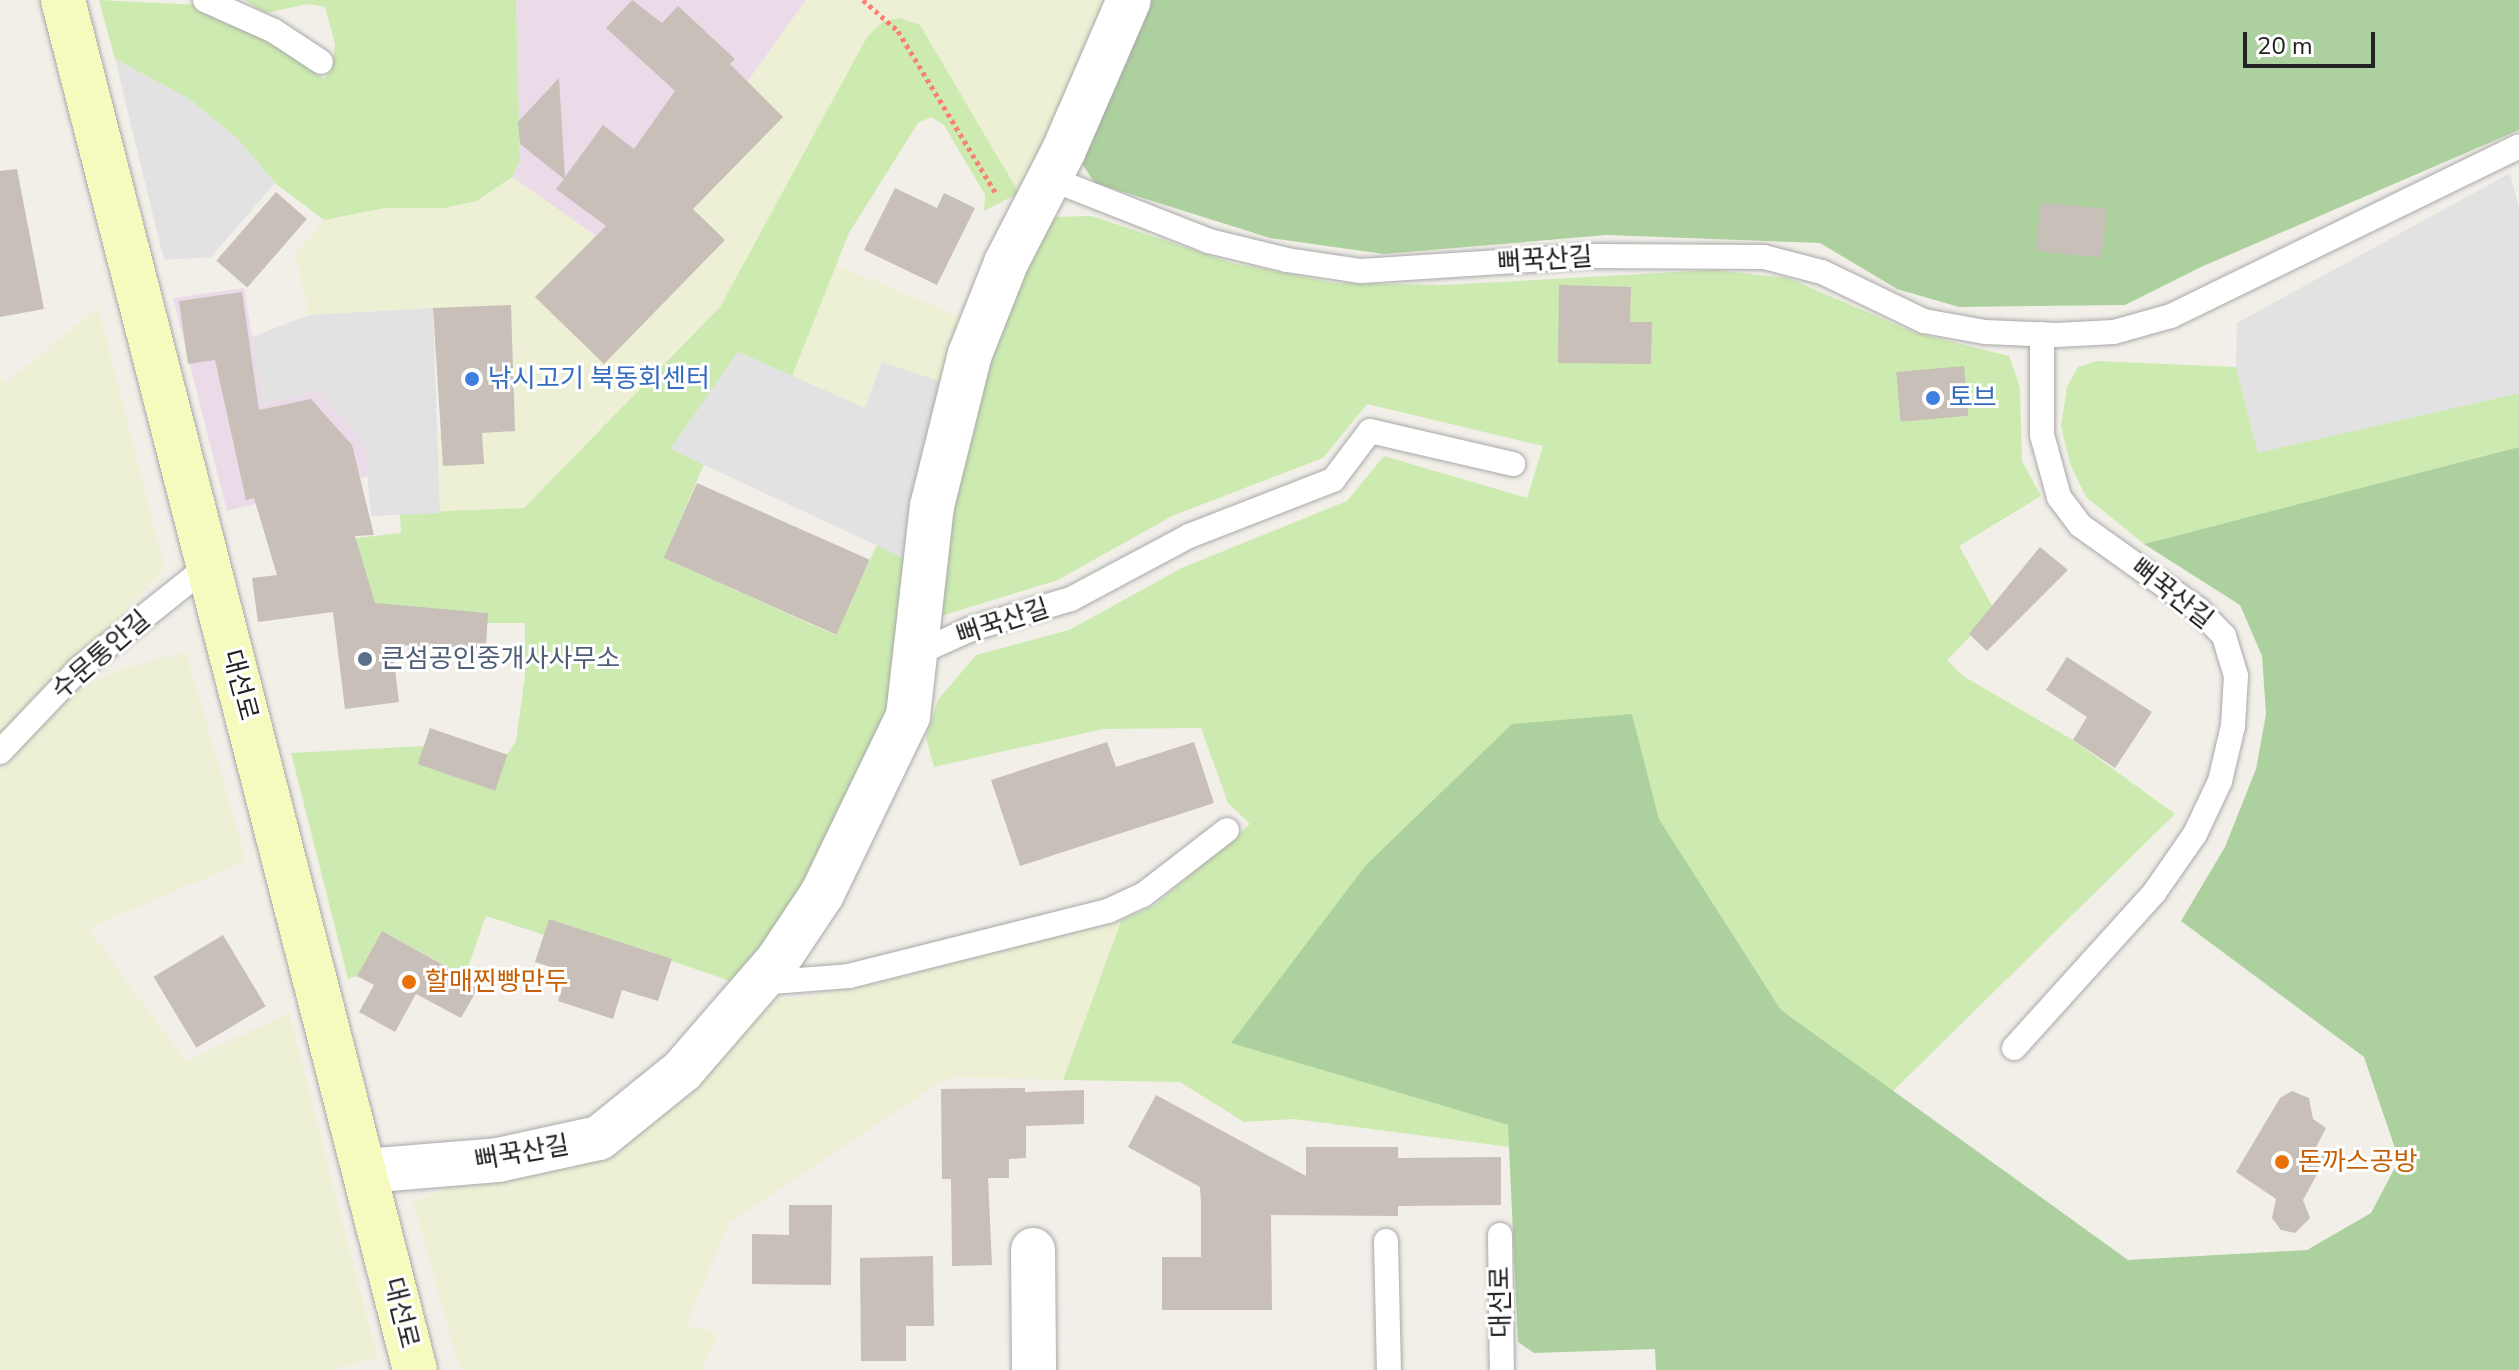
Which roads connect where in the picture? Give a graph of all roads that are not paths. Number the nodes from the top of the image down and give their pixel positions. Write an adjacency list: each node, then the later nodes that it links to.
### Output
1 (63, 0): 9 (street, 대선로)
2 (205, 0): 4 (lane)
3 (1129, 0): 6 (street, 뻐꾹산길)
4 (321, 62)
5 (2519, 146): 7 (lane, 뻐꾹산길)
6 (1049, 178): 7 (lane, 뻐꾹산길); 10 (street, 뻐꾹산길)
7 (2042, 334): 14 (lane, 뻐꾹산길)
8 (1513, 464): 10 (lane, 뻐꾹산길)
9 (209, 565): 11 (lane, 수문통안길); 15 (street, 대선로)
10 (920, 652): 13 (street, 뻐꾹산길)
11 (0, 752)
12 (1227, 830): 13 (lane)
13 (759, 983): 15 (street, 뻐꾹산길)
14 (2014, 1048)
15 (365, 1171): 19 (street, 대선로)
16 (1500, 1235): 22 (lane, 대선로)
17 (1386, 1241): 21 (lane)
18 (1033, 1250): 20 (street)
19 (415, 1370)
20 (1034, 1370)
21 (1389, 1370)
22 (1502, 1370)

